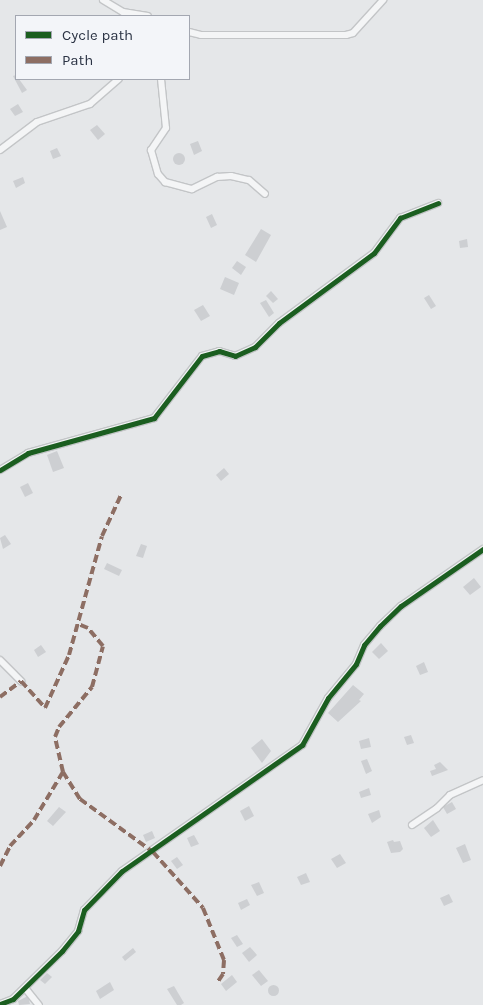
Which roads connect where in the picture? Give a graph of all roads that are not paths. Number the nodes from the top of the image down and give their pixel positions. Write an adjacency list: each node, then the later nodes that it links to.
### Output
1 (103, 0): 3 (street)
2 (383, 0): 4 (street)
3 (142, 15)
4 (190, 32)
5 (118, 80): 7 (street)
6 (161, 80): 8 (street)
7 (0, 150)
8 (265, 194)
9 (438, 203): 10 (street)
10 (0, 470)
11 (483, 549): 16 (street)
12 (0, 660): 13 (street)
13 (22, 681)
14 (483, 780): 15 (street)
15 (412, 825)
16 (25, 988): 17 (street); 18 (street)
17 (0, 1004)
18 (39, 1005)

